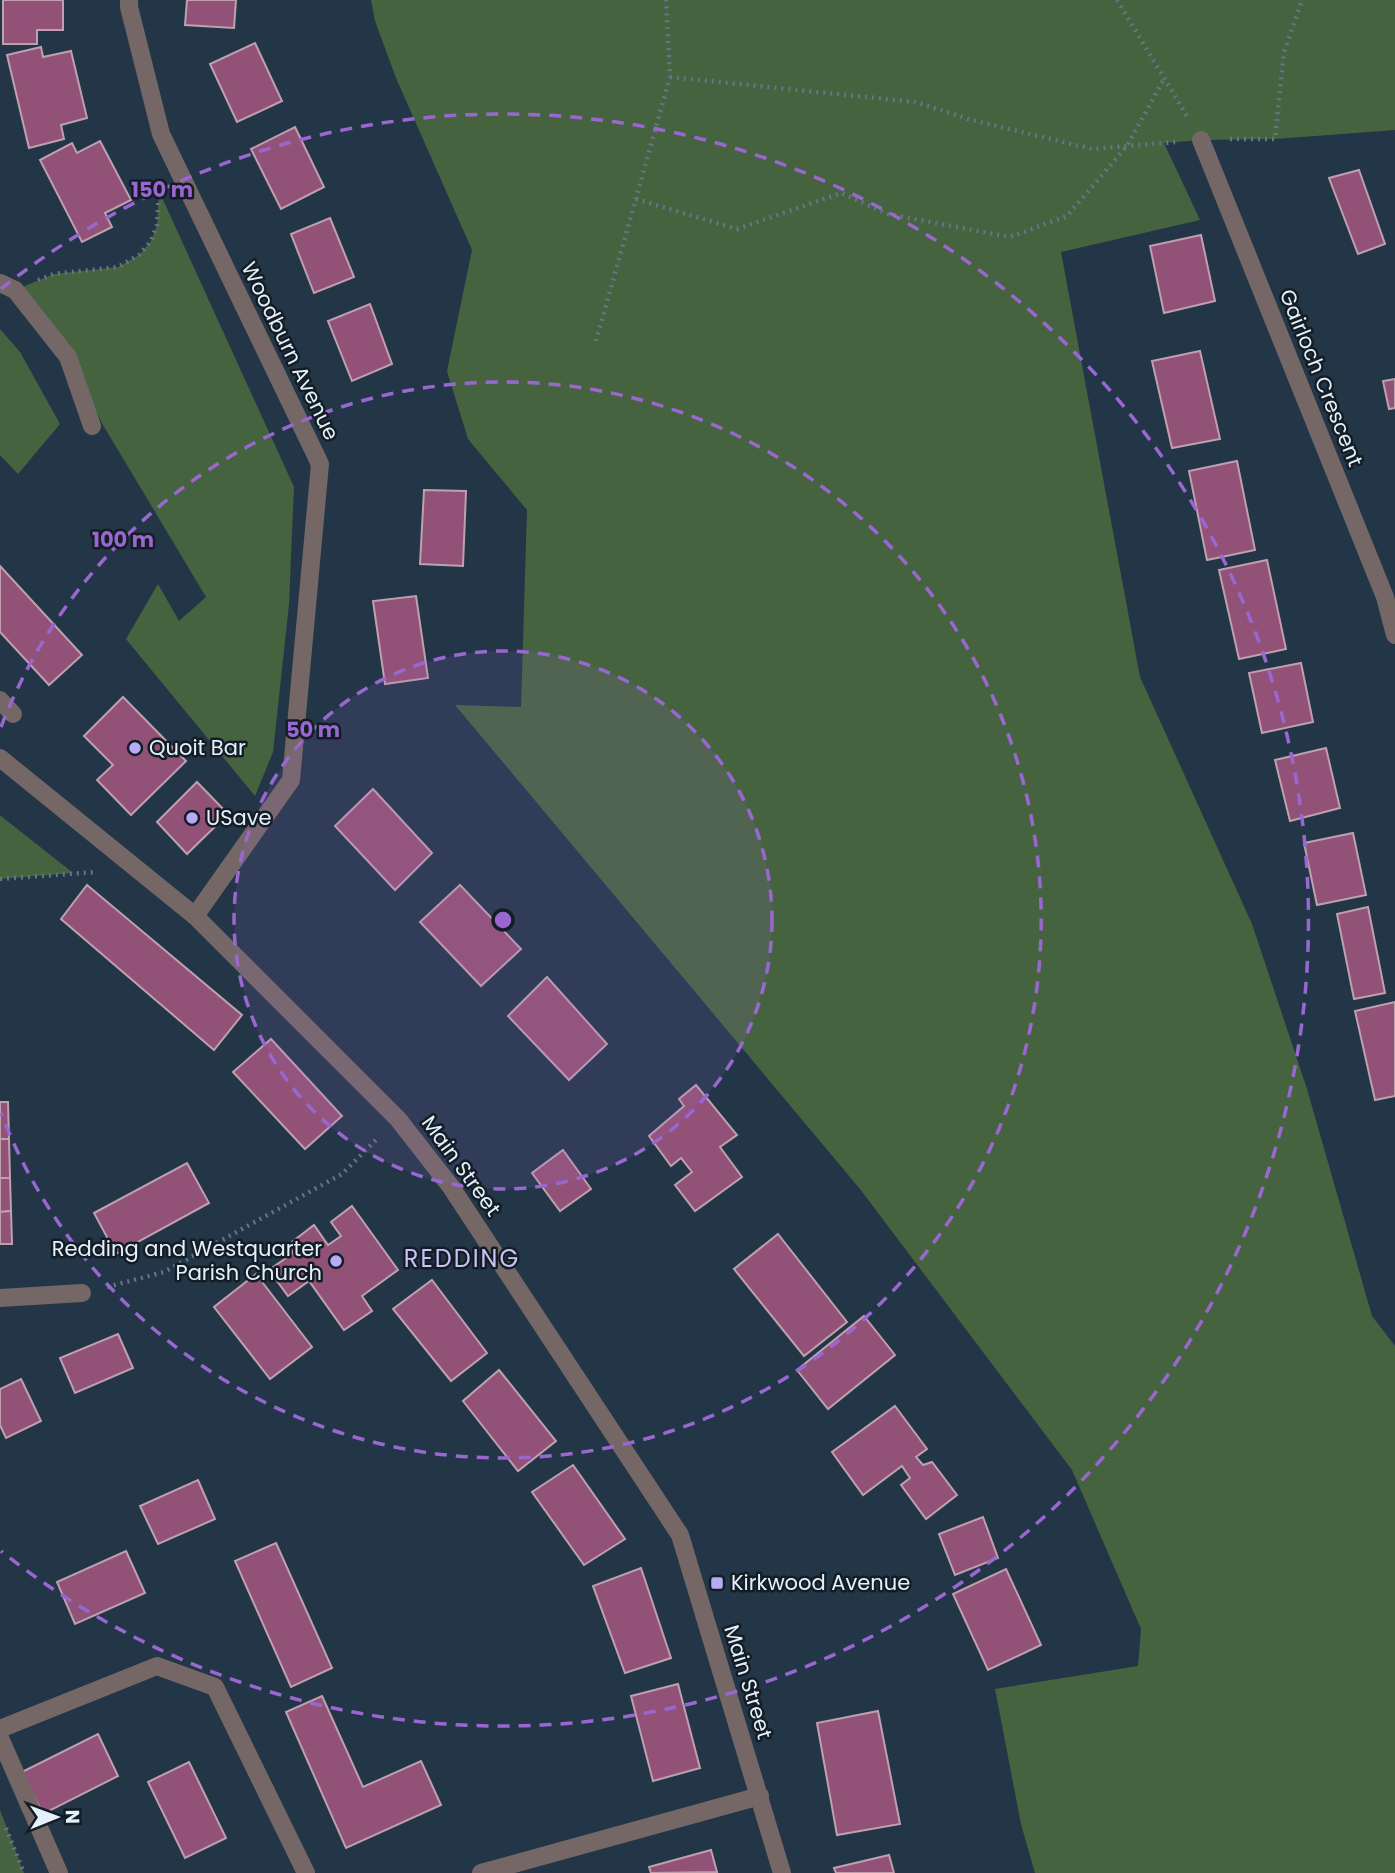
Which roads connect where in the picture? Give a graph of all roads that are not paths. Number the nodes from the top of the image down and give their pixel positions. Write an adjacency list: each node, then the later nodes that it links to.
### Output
1 (129, 0): 9 (street, Woodburn Avenue)
2 (1201, 140): 5 (street, Gairloch Crescent)
3 (0, 283): 4 (street)
4 (92, 426)
5 (1395, 635)
6 (0, 700): 7 (street)
7 (13, 714)
8 (0, 758): 9 (street, Main Street)
9 (195, 916): 14 (street, Main Street)
10 (82, 1293): 11 (street)
11 (0, 1298)
12 (0, 1729): 16 (street)
13 (0, 1738): 15 (street)
14 (760, 1796): 17 (street); 18 (street, Main Street)
15 (59, 1873)
16 (306, 1873)
17 (481, 1873)
18 (782, 1873)

